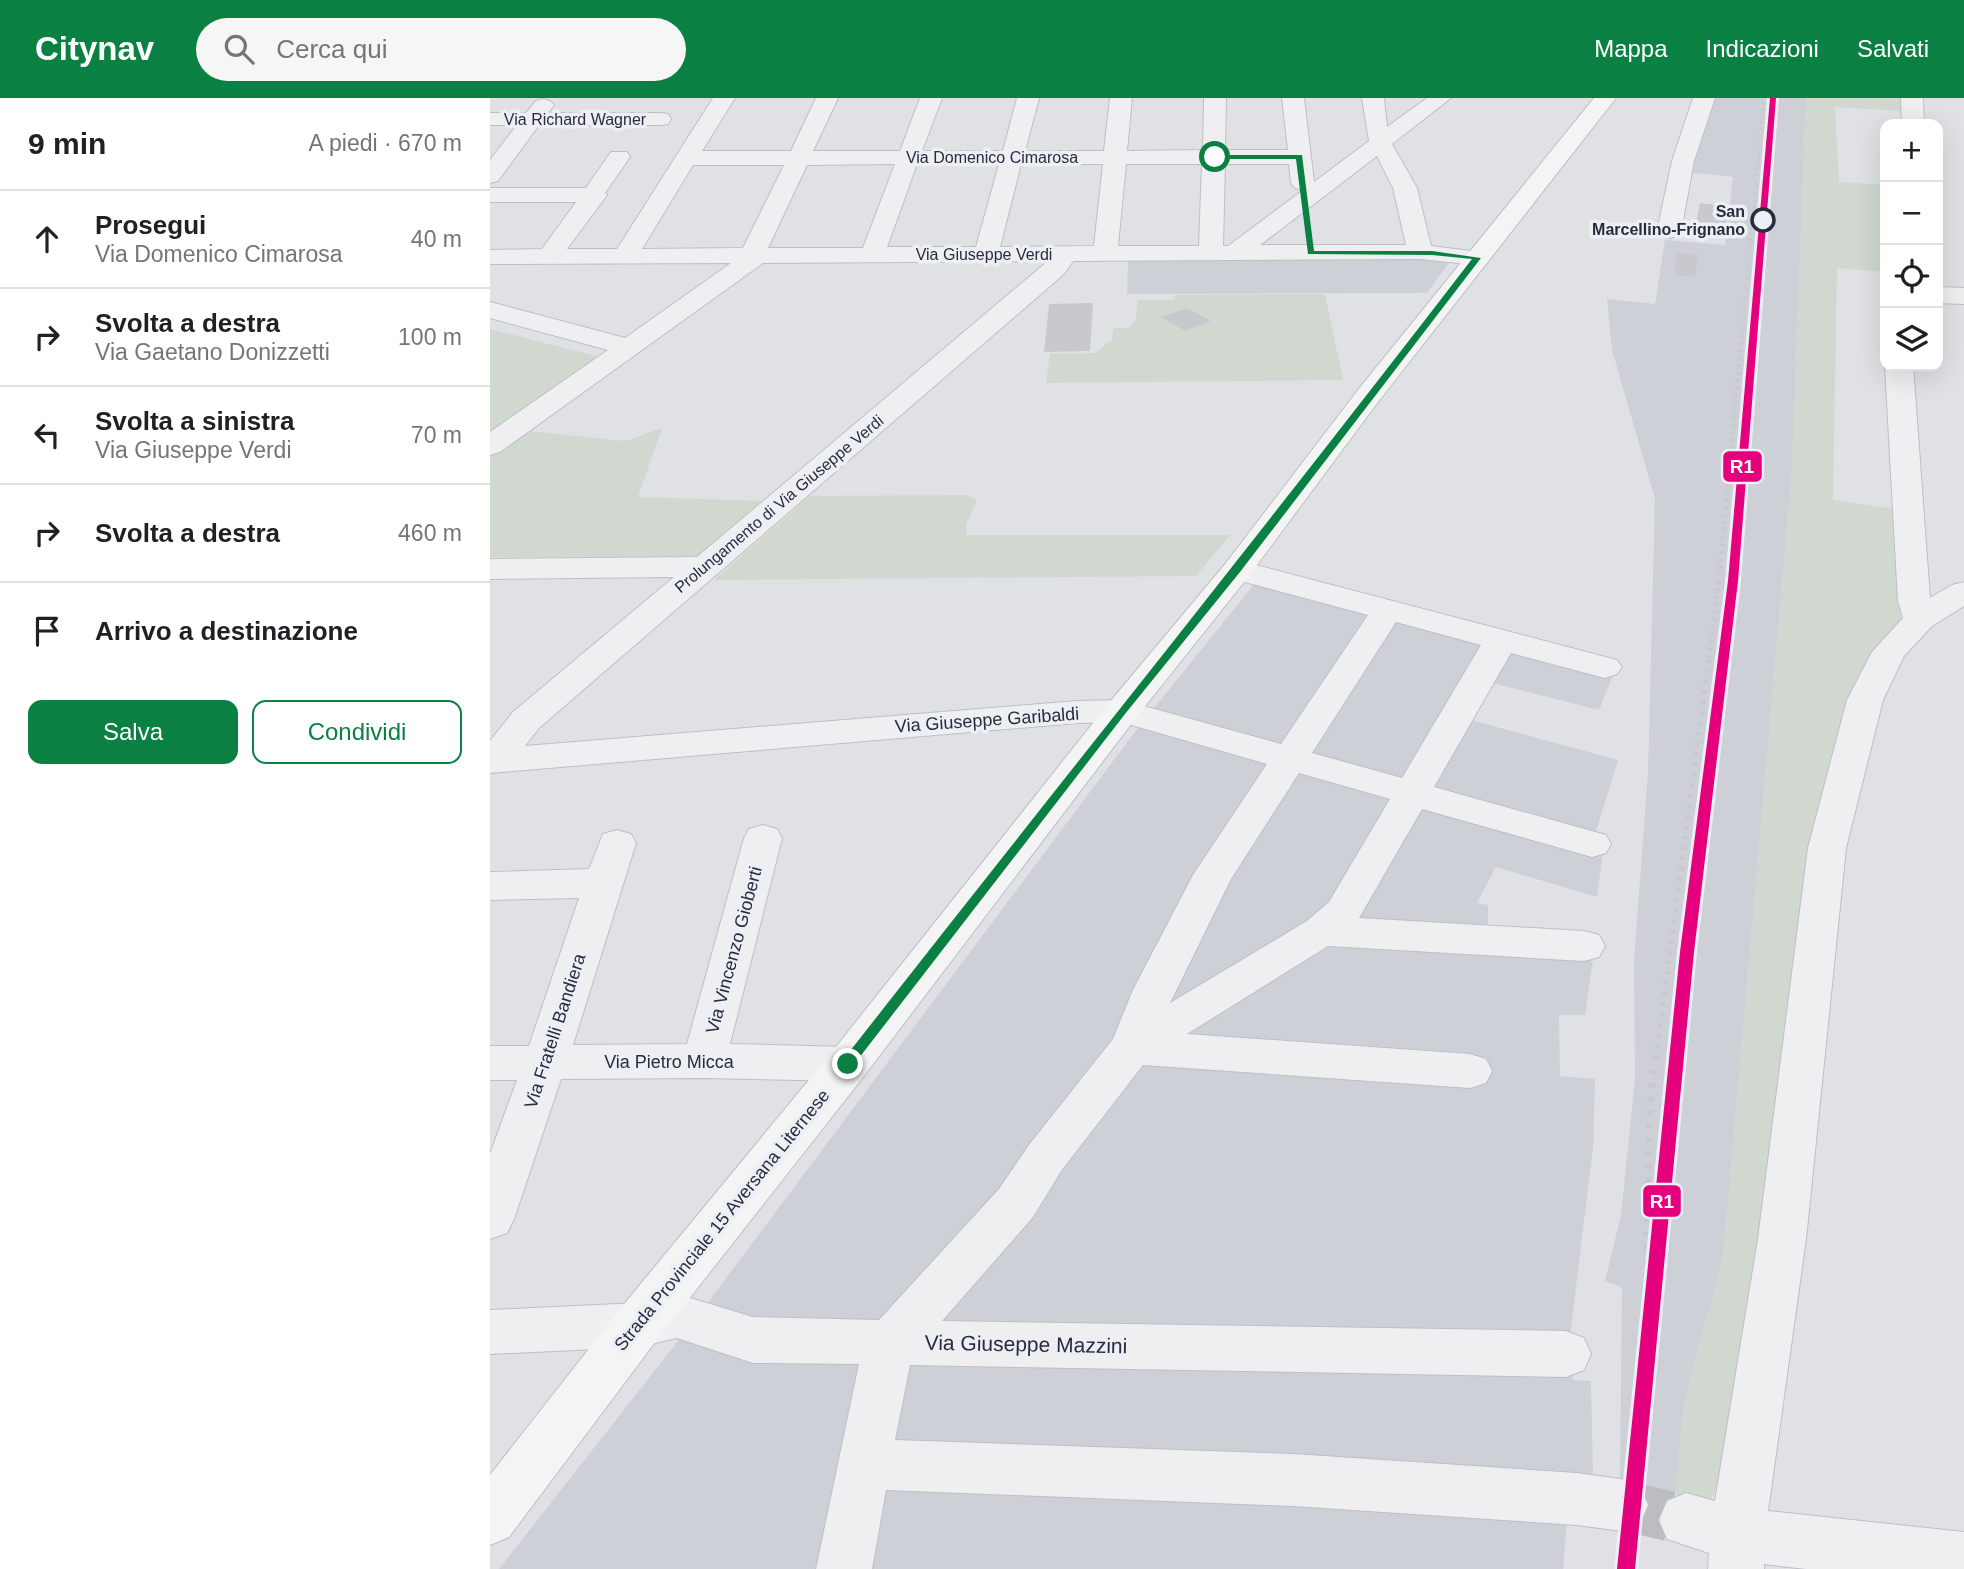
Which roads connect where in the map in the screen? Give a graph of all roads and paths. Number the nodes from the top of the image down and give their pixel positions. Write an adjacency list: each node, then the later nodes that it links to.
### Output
1 (548, 98): 15 (street)
2 (724, 98): 25 (street)
3 (827, 98): 26 (street)
4 (932, 98): 27 (street)
5 (1028, 98): 21 (street)
6 (1121, 98): 22 (street)
7 (1215, 98): 23 (street)
8 (1293, 98): 24 (street)
9 (1373, 98): 20 (street)
10 (1440, 98): 20 (street)
11 (1605, 98): 44 (main road, Strada Provinciale 15 Aversana Liternese)
12 (1703, 98): 32 (street)
13 (1912, 98): 17 (street)
14 (490, 119): 15 (street, Via Richard Wagner)
15 (533, 119): 16 (street, Via Richard Wagner); 19 (street)
16 (660, 119)
17 (1913, 119)
18 (490, 137): 19 (street)
19 (520, 137): 28 (street); 30 (street)
20 (1381, 144): 31 (street); 33 (street)
21 (1012, 157): 22 (street, Via Domenico Cimarosa); 27 (street, Via Domenico Cimarosa); 36 (street)
22 (1115, 157): 23 (street, Via Domenico Cimarosa); 38 (street)
23 (1215, 157): 24 (street, Via Domenico Cimarosa); 34 (street)
24 (1299, 157): 31 (street)
25 (685, 158): 26 (street, Via Domenico Cimarosa); 43 (street)
26 (797, 158): 27 (street, Via Domenico Cimarosa); 40 (street)
27 (909, 158): 39 (street)
28 (490, 176)
29 (490, 195): 30 (street)
30 (595, 195): 42 (street)
31 (1305, 200): 34 (street); 35 (street)
32 (1669, 231)
33 (1420, 252): 35 (street, Via Giuseppe Verdi); 44 (street, Via Giuseppe Verdi)
34 (1223, 253): 35 (street, Via Giuseppe Verdi); 38 (street, Via Giuseppe Verdi)
35 (1311, 253)
36 (986, 254): 37 (street, Via Giuseppe Verdi); 39 (street, Via Giuseppe Verdi)
37 (1066, 254): 38 (street, Via Giuseppe Verdi); 49 (street, Prolungamento di Via Giuseppe Verdi)
38 (1105, 254)
39 (872, 255): 40 (street, Via Giuseppe Verdi)
40 (754, 256): 43 (street, Via Giuseppe Verdi); 46 (street)
41 (490, 257): 42 (street, Via Giuseppe Verdi)
42 (549, 257): 43 (street, Via Giuseppe Verdi)
43 (625, 257)
44 (1478, 258): 51 (main road, Strada Provinciale 15 Aversana Liternese)
45 (490, 310): 46 (street)
46 (628, 347): 48 (street)
47 (1899, 371): 54 (street)
48 (490, 446)
49 (705, 567): 50 (street); 59 (street, Prolungamento di Via Giuseppe Verdi)
50 (490, 569)
51 (1237, 570): 53 (street); 57 (main road, Strada Provinciale 15 Aversana Liternese)
52 (1964, 592): 54 (street)
53 (1388, 609): 55 (street); 58 (street)
54 (1920, 619): 83 (street)
55 (1501, 640): 56 (street); 60 (street)
56 (1605, 667)
57 (1122, 711): 58 (street, Via Giuseppe Garibaldi); 59 (street, Via Giuseppe Garibaldi); 72 (main road, Strada Provinciale 15 Aversana Liternese)
58 (1291, 757): 60 (street, Via Giuseppe Garibaldi); 68 (street)
59 (494, 761)
60 (1414, 794): 63 (street, Via Giuseppe Garibaldi); 66 (street)
61 (763, 838): 69 (street, Via Vincenzo Gioberti)
62 (617, 843): 64 (street, Via Fratelli Bandiera)
63 (1592, 844)
64 (603, 883): 65 (street); 71 (street, Via Fratelli Bandiera)
65 (490, 886)
66 (1321, 931): 67 (street); 68 (street)
67 (1584, 946)
68 (1132, 1047): 73 (street); 77 (street)
69 (704, 1061): 71 (street, Via Pietro Micca); 72 (street, Via Pietro Micca)
70 (490, 1063): 71 (street, Via Pietro Micca)
71 (545, 1063): 74 (street, Via Fratelli Bandiera)
72 (848, 1064): 75 (main road, Strada Provinciale 15 Aversana Liternese)
73 (1470, 1071)
74 (490, 1219)
75 (638, 1325): 76 (street, Via Giuseppe Mazzini); 77 (street, Via Giuseppe Mazzini); 81 (main road, Strada Provinciale 15 Aversana Liternese)
76 (490, 1332)
77 (891, 1342): 78 (street, Via Giuseppe Mazzini); 79 (street)
78 (1566, 1354)
79 (863, 1464): 80 (street); 85 (street)
80 (1621, 1505)
81 (490, 1518)
82 (1686, 1520): 83 (street)
83 (1736, 1552): 84 (street)
84 (1964, 1560)
85 (844, 1569)

